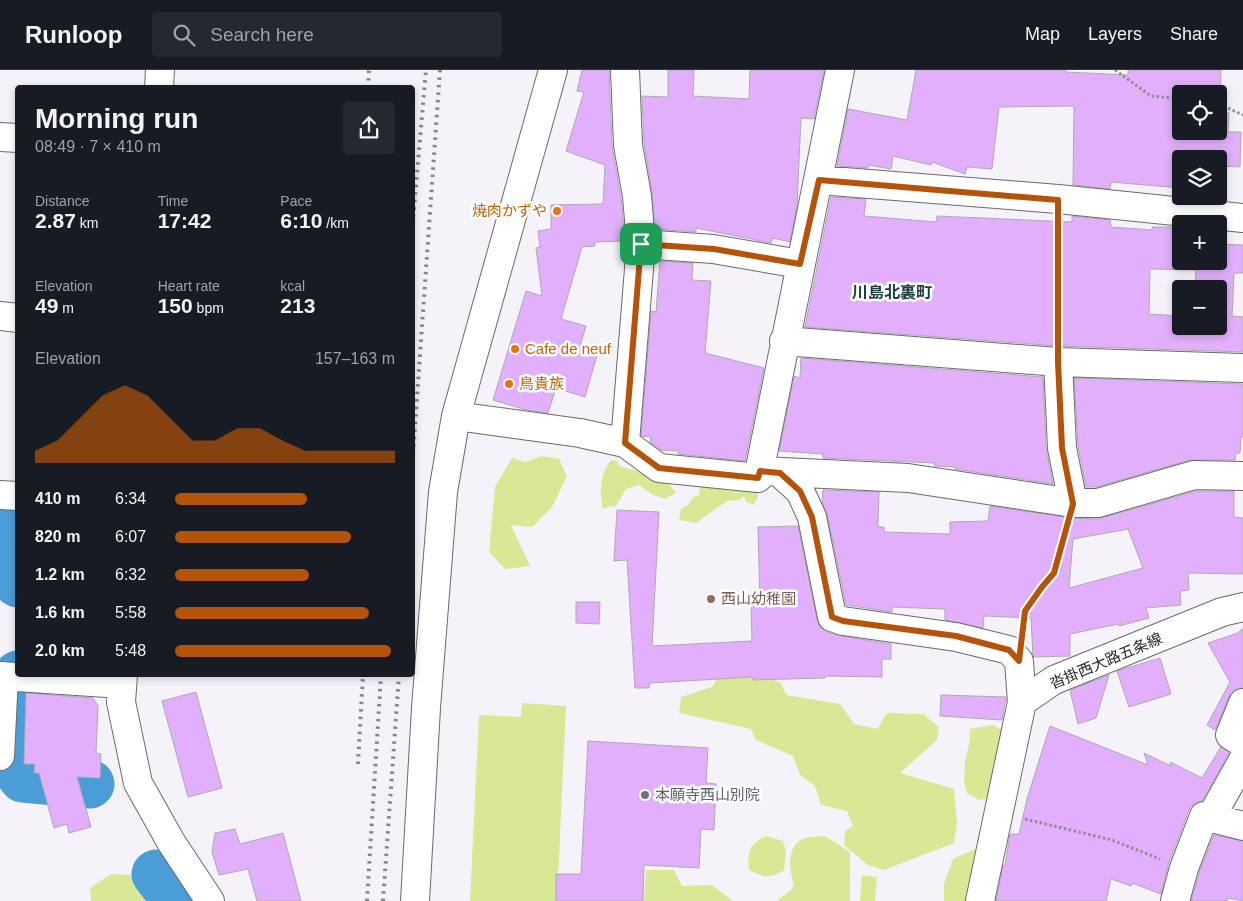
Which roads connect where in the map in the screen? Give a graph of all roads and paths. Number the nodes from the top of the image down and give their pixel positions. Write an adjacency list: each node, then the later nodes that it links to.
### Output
1 (160, 70): 6 (street)
2 (553, 70): 22 (street)
3 (625, 70): 15 (street)
4 (840, 70): 12 (street)
5 (1115, 70): 7 (path)
6 (160, 85)
7 (1172, 98)
8 (1227, 108): 9 (path)
9 (1243, 115)
10 (0, 137): 11 (street)
11 (15, 138)
12 (819, 180): 13 (street); 16 (street)
13 (1058, 200): 14 (street); 20 (path)
14 (1243, 218)
15 (641, 244): 16 (street); 23 (street)
16 (800, 264): 19 (street)
17 (0, 316): 18 (street)
18 (15, 318)
19 (784, 340): 20 (street); 24 (street)
20 (1058, 362): 21 (street); 26 (street)
21 (1243, 368)
22 (456, 416): 23 (street); 42 (street)
23 (625, 443): 24 (street)
24 (770, 472): 26 (street); 28 (street)
25 (1243, 476): 26 (street)
26 (1073, 504): 28 (path)
27 (1243, 607): 32 (street, 沓掛西大路五条線)
28 (1019, 661): 32 (street)
29 (11, 676): 35 (street)
30 (48, 677): 31 (street)
31 (122, 679): 41 (street)
32 (1022, 702): 37 (street)
33 (1243, 704): 34 (street)
34 (1243, 743)
35 (0, 756)
36 (1243, 760): 38 (street)
37 (999, 812): 40 (path); 43 (street)
38 (1211, 817): 39 (street); 40 (street)
39 (1243, 826)
40 (1184, 868): 44 (street)
41 (210, 901)
42 (415, 901)
43 (980, 901)
44 (1175, 901)

